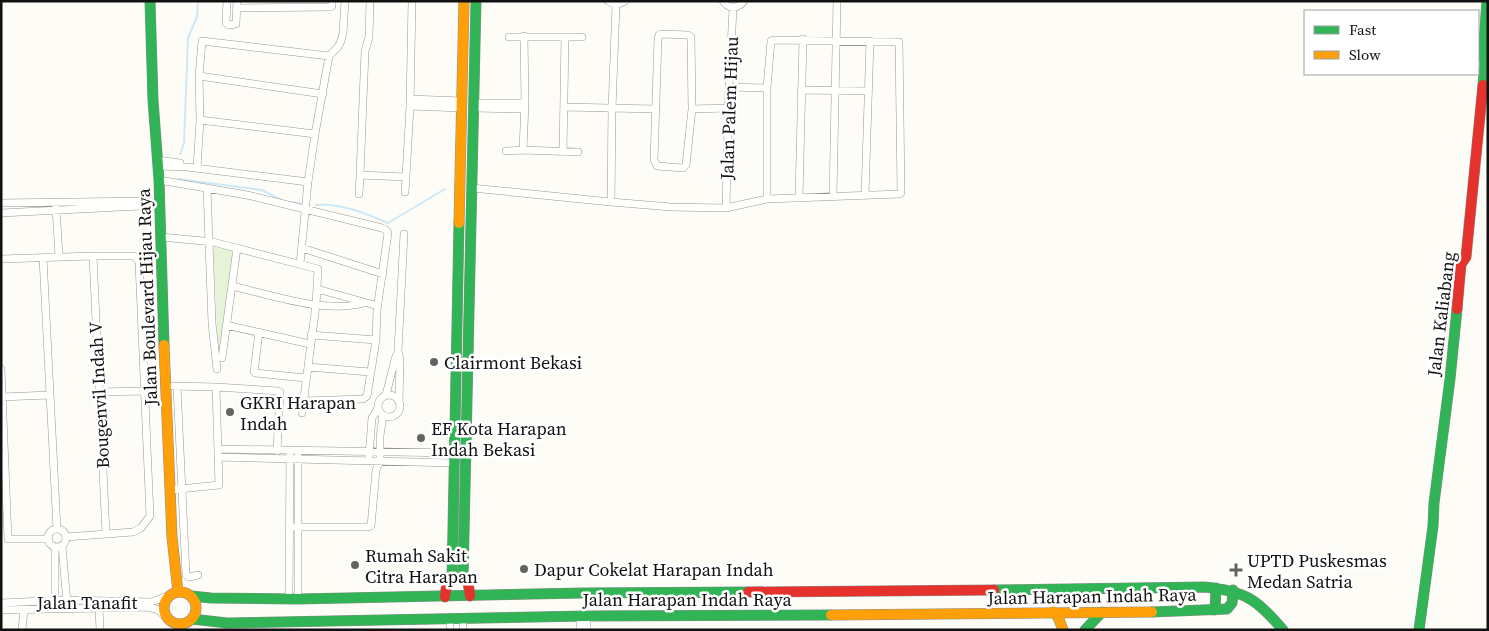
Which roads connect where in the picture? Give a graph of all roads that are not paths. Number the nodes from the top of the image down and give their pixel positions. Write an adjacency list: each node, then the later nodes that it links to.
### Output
1 (150, 1): 50 (main road, Jalan Boulevard Hijau Raya)
2 (227, 1): 15 (street)
3 (332, 1): 15 (street)
4 (345, 1): 27 (street)
5 (370, 1): 52 (street)
6 (412, 1): 35 (street)
7 (464, 1): 22 (main road)
8 (608, 1): 16 (street)
9 (625, 1): 16 (street)
10 (723, 1): 17 (street)
11 (744, 1): 17 (street)
12 (837, 1): 25 (street)
13 (1486, 1): 173 (main road, Jalan Kaliabang)
14 (478, 2): 23 (main road)
15 (237, 4)
16 (616, 4): 40 (street)
17 (734, 8): 29 (street, Jalan Palem Hijau)
18 (524, 36): 19 (street); 20 (street); 38 (street)
19 (509, 37)
20 (566, 37): 21 (street); 39 (street)
21 (582, 37)
22 (464, 39): 23 (main road); 36 (main road)
23 (476, 39): 37 (main road)
24 (802, 40): 25 (street); 30 (street); 31 (street)
25 (836, 40): 26 (street); 32 (street)
26 (870, 41): 33 (street); 60 (street)
27 (329, 56): 28 (street); 34 (street)
28 (199, 76): 34 (street); 44 (street)
29 (729, 87): 30 (street); 41 (street, Jalan Palem Hijau)
30 (767, 88): 63 (street)
31 (801, 90): 32 (street); 61 (street)
32 (835, 90): 33 (street); 62 (street)
33 (868, 91): 60 (street)
34 (323, 94): 45 (street)
35 (410, 103): 36 (street); 53 (street)
36 (462, 105): 82 (main road)
37 (474, 106): 38 (street); 57 (main road)
38 (524, 106): 46 (street)
39 (564, 107): 40 (street); 48 (street)
40 (612, 108): 42 (street); 65 (street)
41 (728, 108): 43 (street); 69 (street, Jalan Palem Hijau)
42 (655, 109): 43 (street); 43 (street)
43 (692, 109)
44 (200, 120): 45 (street); 51 (street)
45 (315, 134): 55 (street)
46 (523, 150): 47 (street); 48 (street)
47 (506, 151)
48 (563, 152): 49 (street)
49 (578, 152)
50 (158, 163): 51 (street); 54 (main road, Jalan Boulevard Hijau Raya)
51 (197, 168): 55 (street)
52 (360, 176): 53 (street); 59 (street)
53 (406, 177): 58 (street)
54 (159, 180): 56 (street); 67 (main road, Jalan Boulevard Hijau Raya)
55 (308, 182): 68 (street)
56 (207, 188): 68 (street); 74 (street)
57 (472, 188): 65 (street); 83 (main road)
58 (405, 192)
59 (359, 194)
60 (865, 195): 62 (street)
61 (799, 197): 62 (street); 63 (street)
62 (833, 197)
63 (767, 199): 69 (street)
64 (56, 202): 66 (street); 67 (street); 70 (street)
65 (611, 202): 69 (street)
66 (1, 203)
67 (151, 203): 70 (street); 73 (main road, Jalan Boulevard Hijau Raya)
68 (306, 207): 76 (street); 86 (street)
69 (726, 208)
70 (56, 211): 71 (street); 79 (street)
71 (1, 213)
72 (404, 234): 97 (street)
73 (161, 237): 74 (street); 104 (main road, Jalan Boulevard Hijau Raya)
74 (210, 242): 75 (street); 101 (street)
75 (237, 248): 84 (street); 87 (street)
76 (302, 248): 77 (street); 84 (street)
77 (322, 255): 85 (street); 86 (street)
78 (93, 256): 79 (street); 107 (street); 108 (street, Bougenvil Indah V)
79 (58, 257): 80 (street)
80 (44, 258): 81 (street); 109 (street)
81 (1, 259)
82 (459, 260): 83 (main road); 125 (main road)
83 (470, 260): 126 (main road)
84 (300, 264): 85 (street)
85 (318, 268): 88 (street)
86 (383, 274): 91 (street)
87 (232, 286): 90 (street); 92 (street)
88 (317, 289): 89 (street); 90 (street)
89 (364, 302): 90 (street); 91 (street)
90 (316, 305): 94 (street)
91 (378, 306): 95 (street)
92 (226, 325): 93 (street); 98 (street)
93 (259, 332): 96 (street); 103 (street)
94 (311, 335): 95 (street); 96 (street)
95 (376, 340): 102 (street)
96 (310, 344): 99 (street)
97 (398, 351): 110 (street); 113 (street)
98 (222, 358)
99 (308, 367): 102 (street); 103 (street)
100 (1, 369): 111 (street)
101 (217, 369)
102 (370, 372): 112 (street)
103 (306, 378): 112 (street)
104 (166, 386): 105 (street); 129 (main road, Jalan Boulevard Hijau Raya)
105 (177, 386): 106 (street); 128 (street)
106 (216, 387): 117 (street); 119 (street)
107 (145, 391): 108 (street); 132 (street)
108 (99, 392): 132 (street, Bougenvil Indah V)
109 (50, 395): 111 (street); 131 (street)
110 (386, 395): 113 (street); 114 (street)
111 (2, 397): 135 (street)
112 (304, 401): 115 (street)
113 (399, 402): 116 (street)
114 (378, 408): 116 (street); 118 (street)
115 (302, 413)
116 (383, 415): 120 (street)
117 (277, 451): 119 (street); 121 (street)
118 (369, 452): 120 (street); 122 (street); 123 (street)
119 (218, 453): 121 (street); 128 (street)
120 (380, 453): 124 (street); 125 (street)
121 (290, 455): 122 (street); 130 (street)
122 (298, 455): 123 (street); 130 (street)
123 (369, 461): 124 (street); 127 (street)
124 (380, 461): 125 (street); 127 (street)
125 (454, 461): 126 (main road); 139 (main road)
126 (466, 468): 138 (main road)
127 (376, 470): 130 (street)
128 (182, 485): 129 (street); 137 (street)
129 (170, 486): 142 (main road, Jalan Boulevard Hijau Raya)
130 (293, 527): 147 (street)
131 (57, 529): 133 (street); 134 (street)
132 (106, 534): 133 (street)
133 (66, 537): 136 (street)
134 (49, 538): 135 (street); 136 (street)
135 (5, 539)
136 (58, 546): 148 (street); 150 (street)
137 (198, 575)
138 (463, 578): 139 (main road); 144 (main road)
139 (452, 579): 145 (main road)
140 (1216, 588): 141 (main road); 144 (main road, Jalan Harapan Indah Raya); 155 (main road, Jalan Harapan Indah Raya)
141 (1233, 590): 155 (main road); 172 (main road)
142 (174, 593): 143 (main road); 148 (street, Jalan Tanafit); 163 (main road)
143 (191, 596): 146 (main road, Jalan Harapan Indah Raya); 161 (main road)
144 (470, 596): 145 (main road, Jalan Harapan Indah Raya)
145 (445, 597): 147 (main road, Jalan Harapan Indah Raya)
146 (211, 598): 147 (main road, Jalan Harapan Indah Raya); 162 (main road)
147 (294, 599)
148 (66, 600): 150 (street, Jalan Tanafit); 151 (street)
149 (1, 603): 150 (street, Jalan Tanafit); 153 (street)
150 (55, 605): 151 (street, Jalan Tanafit); 154 (street, Jalan Tanafit)
151 (67, 608): 152 (street, Jalan Tanafit)
152 (99, 608): 163 (street, Jalan Tanafit); 165 (street)
153 (1, 610): 154 (street, Jalan Tanafit)
154 (24, 610): 164 (street)
155 (1215, 610): 157 (main road, Jalan Harapan Indah Raya)
156 (1053, 612): 157 (main road, Jalan Harapan Indah Raya); 158 (main road, Jalan Harapan Indah Raya); 170 (main road)
157 (1102, 612): 171 (main road)
158 (583, 616): 160 (main road, Jalan Harapan Indah Raya); 168 (street); 169 (street)
159 (450, 618): 160 (main road, Jalan Harapan Indah Raya); 162 (main road, Jalan Harapan Indah Raya); 166 (street)
160 (463, 618): 167 (street)
161 (192, 619): 162 (main road, Jalan Harapan Indah Raya); 163 (main road)
162 (208, 622)
163 (174, 624)
164 (22, 630)
165 (100, 630)
166 (450, 630)
167 (463, 630)
168 (580, 630)
169 (587, 630)
170 (1064, 630)
171 (1085, 630)
172 (1283, 630)
173 (1419, 630)

